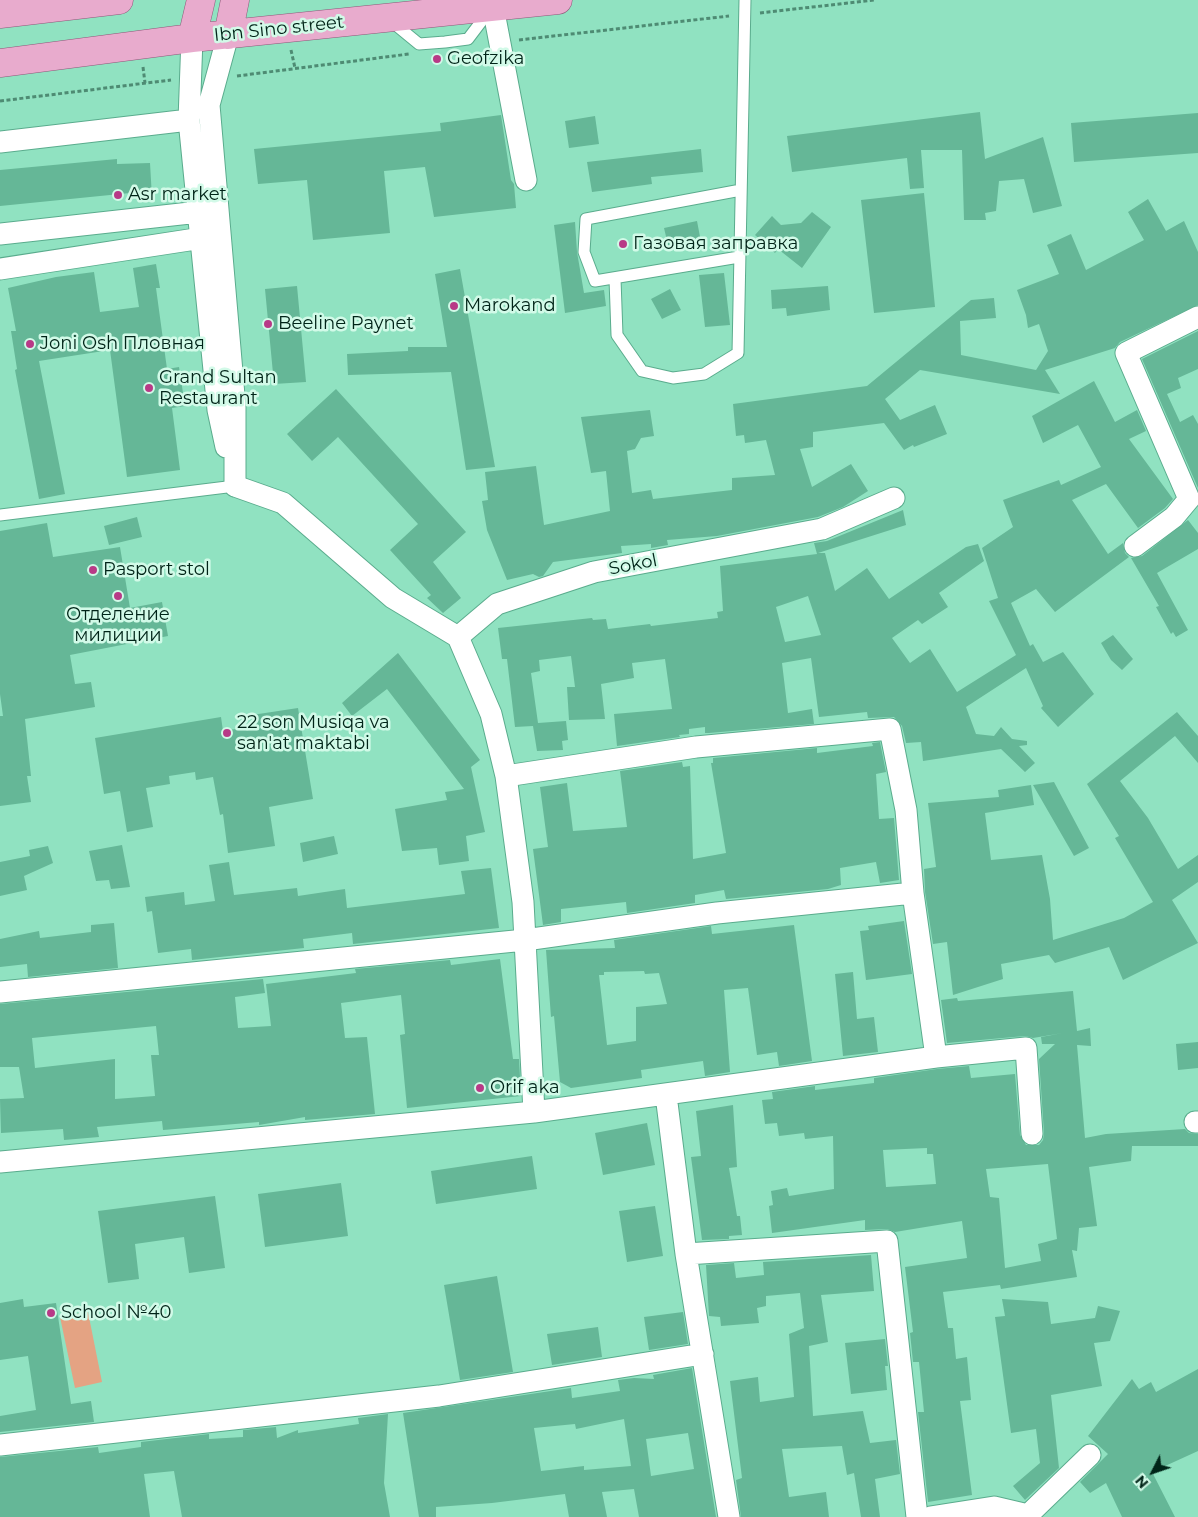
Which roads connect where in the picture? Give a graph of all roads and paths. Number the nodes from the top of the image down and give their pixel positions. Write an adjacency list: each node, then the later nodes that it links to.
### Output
1 (118, 0): 7 (main road)
2 (202, 0): 9 (main road)
3 (235, 0): 8 (main road)
4 (558, 0): 6 (main road, Ibn Sino street)
5 (745, 0): 14 (lane)
6 (492, 7): 8 (main road, Ibn Sino street); 13 (street)
7 (0, 14)
8 (228, 35): 9 (main road, Ibn Sino street); 22 (street)
9 (192, 38): 10 (main road, Ibn Sino street); 11 (street)
10 (0, 63)
11 (189, 120): 12 (street); 15 (street)
12 (0, 142)
13 (526, 180)
14 (741, 190): 18 (lane); 20 (lane)
15 (199, 212): 16 (street); 17 (street)
16 (0, 234)
17 (202, 238): 19 (street); 22 (street)
18 (739, 257): 20 (lane); 20 (lane)
19 (0, 269)
20 (615, 279)
21 (1198, 317): 25 (street)
22 (235, 486): 24 (lane); 26 (street)
23 (894, 498): 26 (street, Sokol)
24 (0, 516)
25 (1135, 546)
26 (458, 636): 27 (street)
27 (506, 776): 28 (street); 29 (street)
28 (913, 893): 29 (street); 31 (street)
29 (525, 940): 30 (street); 33 (street)
30 (0, 992)
31 (936, 1056): 32 (street); 34 (street)
32 (666, 1095): 33 (street); 36 (street)
33 (534, 1112): 35 (street)
34 (1032, 1134)
35 (0, 1162)
36 (686, 1254): 37 (street); 42 (street)
37 (703, 1354): 38 (street); 41 (street)
38 (0, 1445)
39 (1090, 1455): 40 (street)
40 (1028, 1516): 43 (street)
41 (729, 1517)
42 (917, 1517)
43 (930, 1517)

